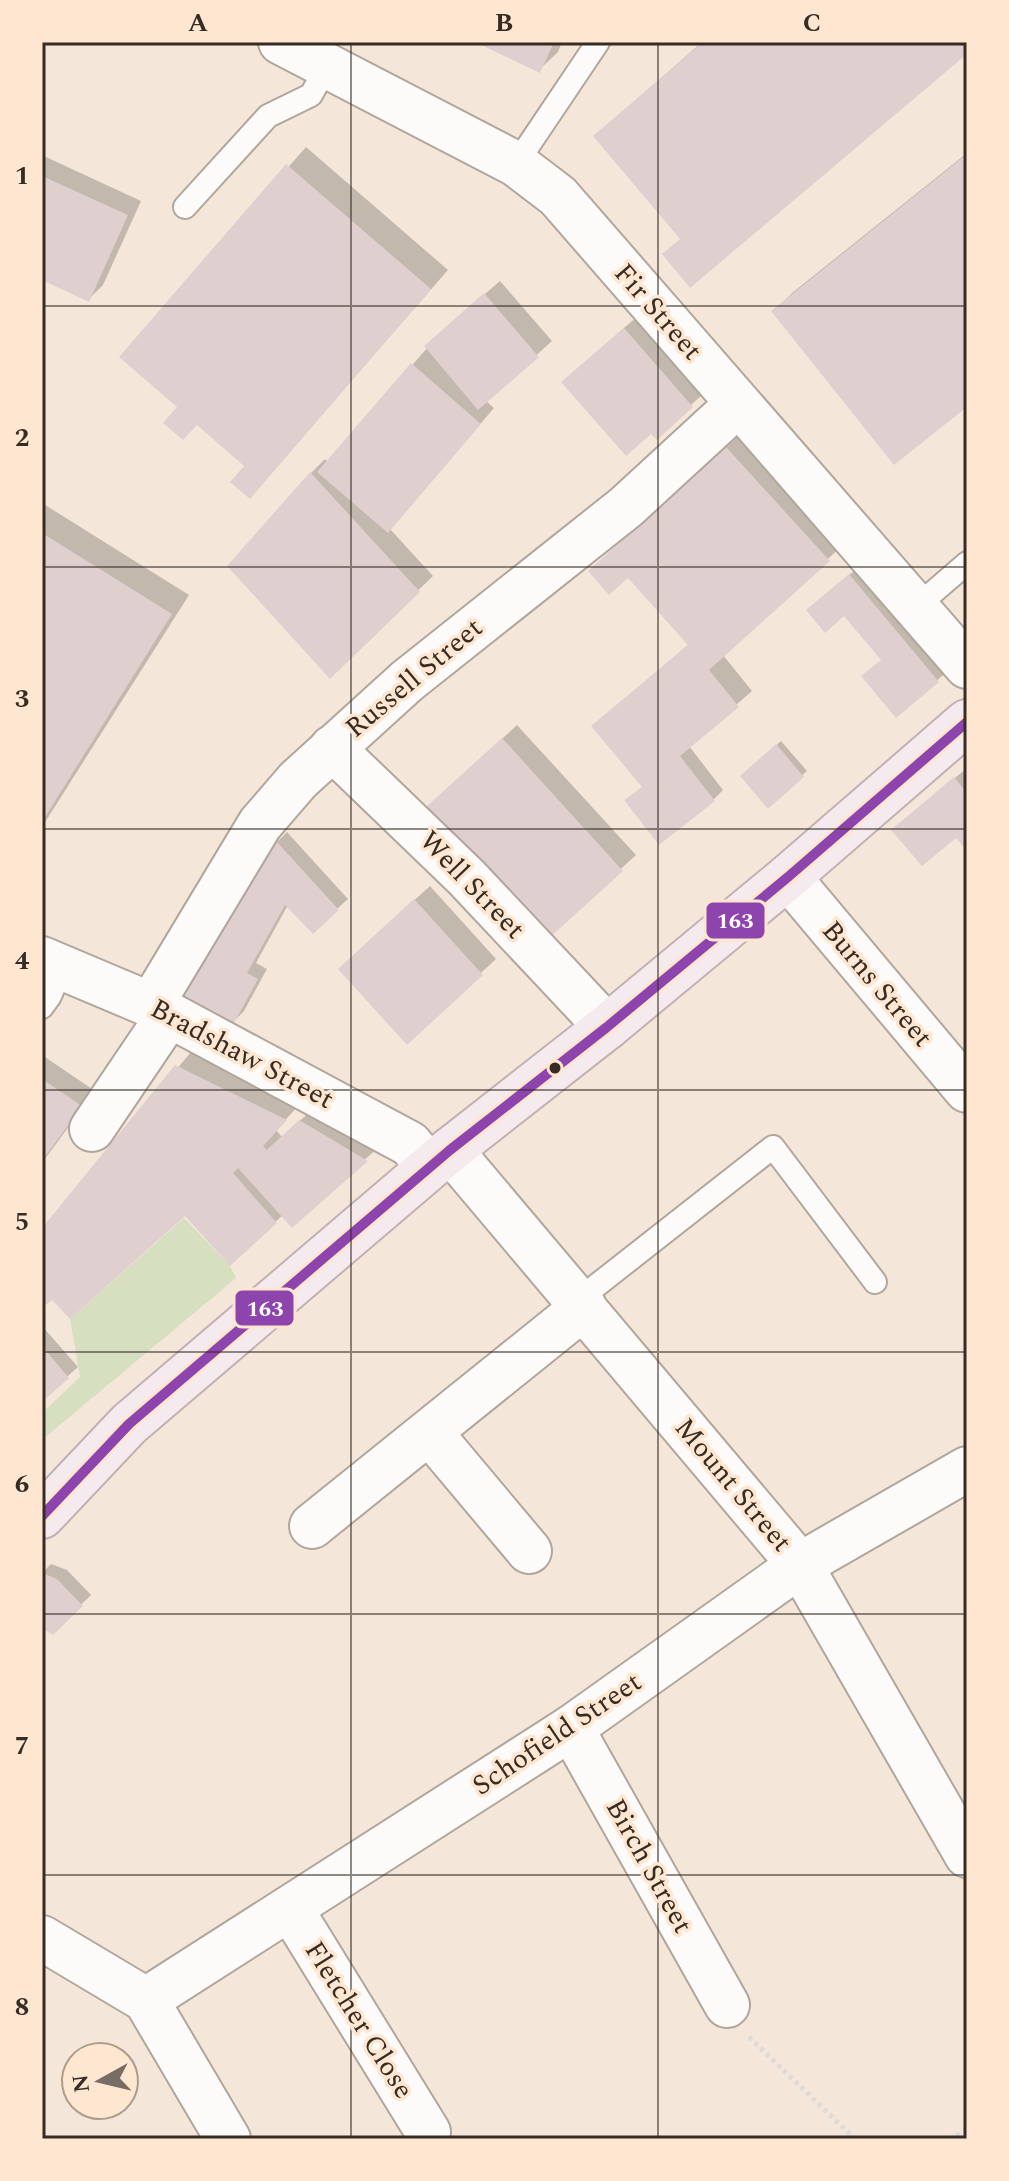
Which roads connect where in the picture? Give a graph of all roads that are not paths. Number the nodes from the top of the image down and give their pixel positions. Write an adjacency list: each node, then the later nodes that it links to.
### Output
1 (281, 42): 3 (street, Fir Street)
2 (598, 42): 4 (lane)
3 (327, 66): 4 (street, Fir Street); 5 (lane)
4 (516, 164): 6 (street, Fir Street)
5 (185, 207)
6 (738, 404): 8 (street, Fir Street); 11 (street, Russell Street)
7 (967, 563): 8 (lane)
8 (916, 607): 9 (street, Fir Street)
9 (967, 666)
10 (967, 722): 12 (main road)
11 (332, 748): 15 (street, Russell Street); 16 (street, Well Street)
12 (788, 877): 16 (main road); 17 (street, Burns Street)
13 (52, 964): 14 (lane); 15 (street, Bradshaw Street)
14 (42, 1007)
15 (160, 1010): 18 (street, Russell Street); 19 (street, Bradshaw Street)
16 (607, 1027): 19 (main road)
17 (967, 1090)
18 (92, 1129)
19 (440, 1159): 21 (street, Mount Street); 24 (main road)
20 (875, 1282): 21 (lane)
21 (581, 1304): 22 (street); 27 (street, Mount Street)
22 (430, 1433): 25 (street); 26 (street)
23 (967, 1469): 27 (street, Schofield Street)
24 (42, 1516)
25 (312, 1526)
26 (529, 1551)
27 (800, 1565): 28 (street, Schofield Street); 29 (street, Mount Street)
28 (571, 1728): 30 (street, Schofield Street); 33 (street, Birch Street)
29 (967, 1855)
30 (290, 1908): 32 (street, Schofield Street); 34 (street, Fletcher Close)
31 (42, 1938): 32 (street)
32 (146, 2000): 35 (street)
33 (727, 2005)
34 (428, 2132)
35 (228, 2139)

